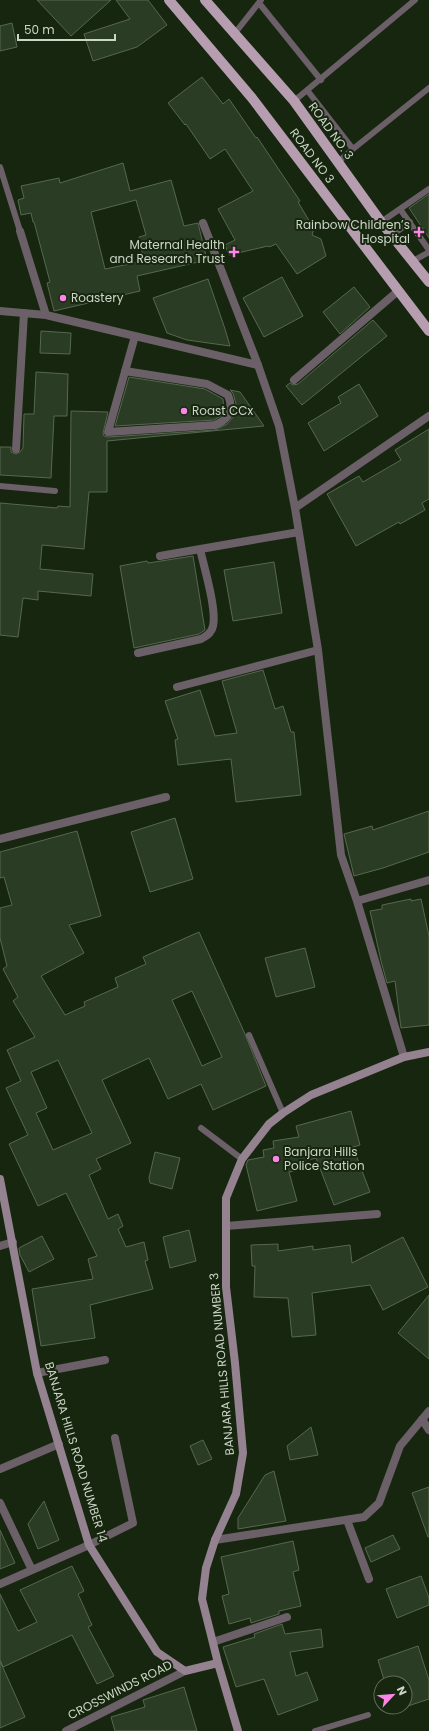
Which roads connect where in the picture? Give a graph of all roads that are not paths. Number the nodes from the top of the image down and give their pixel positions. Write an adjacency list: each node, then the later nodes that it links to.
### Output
1 (169, 0): 24 (main road, ROAD NO 3)
2 (205, 0): 5 (main road, ROAD NO. 3)
3 (415, 0): 6 (lane)
4 (260, 2): 5 (lane); 6 (lane)
5 (234, 33): 9 (main road, ROAD NO. 3)
6 (321, 80): 8 (lane)
7 (429, 88): 10 (lane)
8 (307, 90): 9 (lane); 10 (lane)
9 (294, 102): 11 (main road, ROAD NO. 3)
10 (353, 149): 11 (lane)
11 (338, 162): 16 (main road, ROAD NO. 3)
12 (0, 167): 13 (lane)
13 (2, 180): 19 (lane)
14 (429, 189): 15 (lane)
15 (400, 209): 16 (lane); 17 (lane)
16 (381, 222): 20 (main road, ROAD NO. 3)
17 (410, 222): 20 (lane); 21 (lane)
18 (203, 223): 30 (street)
19 (20, 231): 27 (street)
20 (392, 235): 22 (main road, ROAD NO. 3)
21 (429, 251): 22 (lane)
22 (413, 261): 23 (main road, ROAD NO. 3)
23 (429, 282)
24 (398, 291): 28 (main road, ROAD NO 3); 32 (street)
25 (0, 311): 26 (street)
26 (24, 313): 27 (street); 34 (street)
27 (46, 315): 29 (street)
28 (429, 331)
29 (135, 336): 30 (street); 31 (street)
30 (258, 364): 37 (street)
31 (125, 371): 31 (street)
32 (294, 380)
33 (429, 416): 37 (street)
34 (16, 449)
35 (0, 486): 36 (lane)
36 (55, 491)
37 (295, 508): 38 (street)
38 (299, 532): 39 (street); 41 (street)
39 (200, 549): 40 (street); 42 (street)
40 (160, 556)
41 (318, 650): 43 (street); 47 (street)
42 (138, 653)
43 (177, 687)
44 (166, 797): 45 (street)
45 (0, 839)
46 (429, 880): 47 (street)
47 (357, 901): 50 (street)
48 (249, 1035): 51 (lane)
49 (429, 1052): 50 (street, BANJARA HILLS ROAD NUMBER 3)
50 (404, 1057): 51 (street, BANJARA HILLS ROAD NUMBER 3)
51 (283, 1113): 53 (street, BANJARA HILLS ROAD NUMBER 3)
52 (201, 1128): 53 (lane)
53 (242, 1158): 56 (street, BANJARA HILLS ROAD NUMBER 3)
54 (0, 1178): 57 (street, BANJARA HILLS ROAD NUMBER 14)
55 (377, 1214): 56 (street)
56 (226, 1226): 69 (street, BANJARA HILLS ROAD NUMBER 3)
57 (13, 1242): 58 (street); 60 (street, BANJARA HILLS ROAD NUMBER 14)
58 (0, 1246)
59 (105, 1360): 60 (street)
60 (37, 1373): 65 (street, BANJARA HILLS ROAD NUMBER 14)
61 (429, 1411): 62 (street)
62 (422, 1420): 63 (street); 68 (street)
63 (429, 1430)
64 (115, 1438): 70 (street)
65 (59, 1444): 66 (street); 70 (street, BANJARA HILLS ROAD NUMBER 14)
66 (0, 1469)
67 (0, 1503): 71 (street)
68 (347, 1520): 69 (street); 72 (street)
69 (215, 1540): 75 (street, BANJARA HILLS ROAD NUMBER 3)
70 (89, 1545): 71 (street); 77 (street, BANJARA HILLS ROAD NUMBER 14)
71 (32, 1570): 73 (street)
72 (369, 1579)
73 (0, 1584)
74 (287, 1617): 75 (street)
75 (213, 1642): 76 (street, BANJARA HILLS ROAD NUMBER 3)
76 (218, 1663): 77 (street); 80 (street)
77 (185, 1671): 79 (street, CROSSWINDS ROAD)
78 (368, 1715): 81 (lane)
79 (66, 1731)
80 (238, 1731)
81 (315, 1731)

